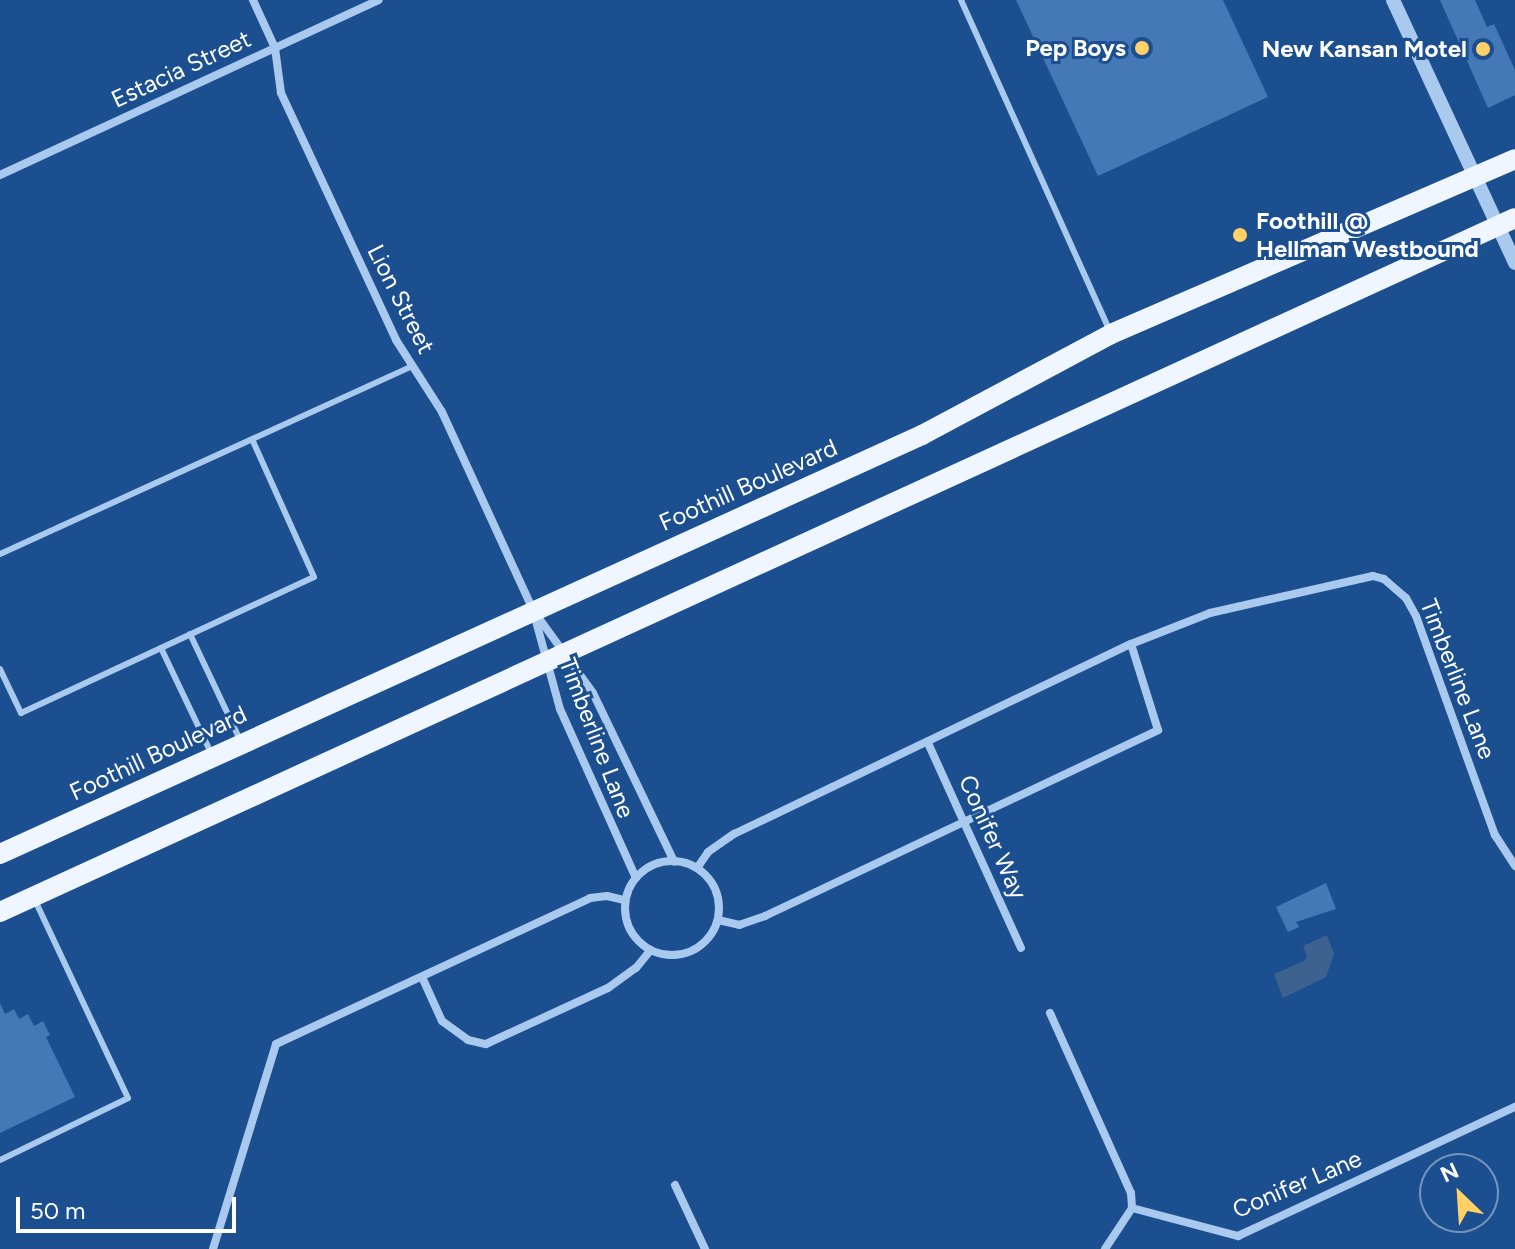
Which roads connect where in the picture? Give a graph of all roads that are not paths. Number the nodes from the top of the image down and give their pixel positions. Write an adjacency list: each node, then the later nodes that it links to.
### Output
1 (253, 0): 5 (street, Lion Street)
2 (379, 0): 5 (street, Estacia Street)
3 (961, 0): 11 (lane)
4 (1393, 0): 8 (street)
5 (275, 48): 7 (street, Estacia Street); 12 (street, Lion Street)
6 (1515, 159): 8 (main road, Foothill Boulevard)
7 (0, 175)
8 (1475, 177): 9 (street); 11 (main road, Foothill Boulevard)
9 (1506, 222): 10 (street); 19 (main road)
10 (1515, 263)
11 (1111, 334): 15 (main road, Foothill Boulevard)
12 (412, 366): 13 (lane); 15 (street, Lion Street)
13 (252, 439): 14 (lane); 16 (lane)
14 (0, 554)
15 (533, 610): 19 (street, Timberline Lane); 19 (street, Timberline Lane); 21 (main road, Foothill Boulevard)
16 (190, 634): 18 (lane); 21 (lane)
17 (1131, 644): 22 (street, Timberline Lane); 24 (street); 27 (street, Timberline Lane)
18 (161, 648): 20 (lane); 23 (lane)
19 (554, 659): 26 (street, Timberline Lane); 29 (street, Timberline Lane); 30 (main road)
20 (0, 669)
21 (241, 743): 23 (main road, Foothill Boulevard)
22 (928, 743): 24 (street, Conifer Way); 28 (street, Timberline Lane)
23 (213, 757): 25 (main road, Foothill Boulevard)
24 (965, 824): 33 (street); 34 (street, Conifer Way)
25 (0, 854)
26 (674, 861): 28 (street); 29 (street)
27 (1515, 866)
28 (697, 868): 33 (street)
29 (636, 878): 31 (street)
30 (34, 897): 32 (main road); 39 (lane)
31 (625, 900): 35 (street); 36 (street)
32 (0, 912)
33 (718, 920): 35 (street)
34 (1021, 948)
35 (650, 951): 36 (street)
36 (422, 977): 42 (street)
37 (1050, 1013): 41 (street)
38 (1515, 1107): 41 (street, Conifer Lane)
39 (0, 1160)
40 (675, 1185): 43 (street)
41 (1132, 1208): 44 (street)
42 (213, 1249)
43 (705, 1249)
44 (1105, 1249)

